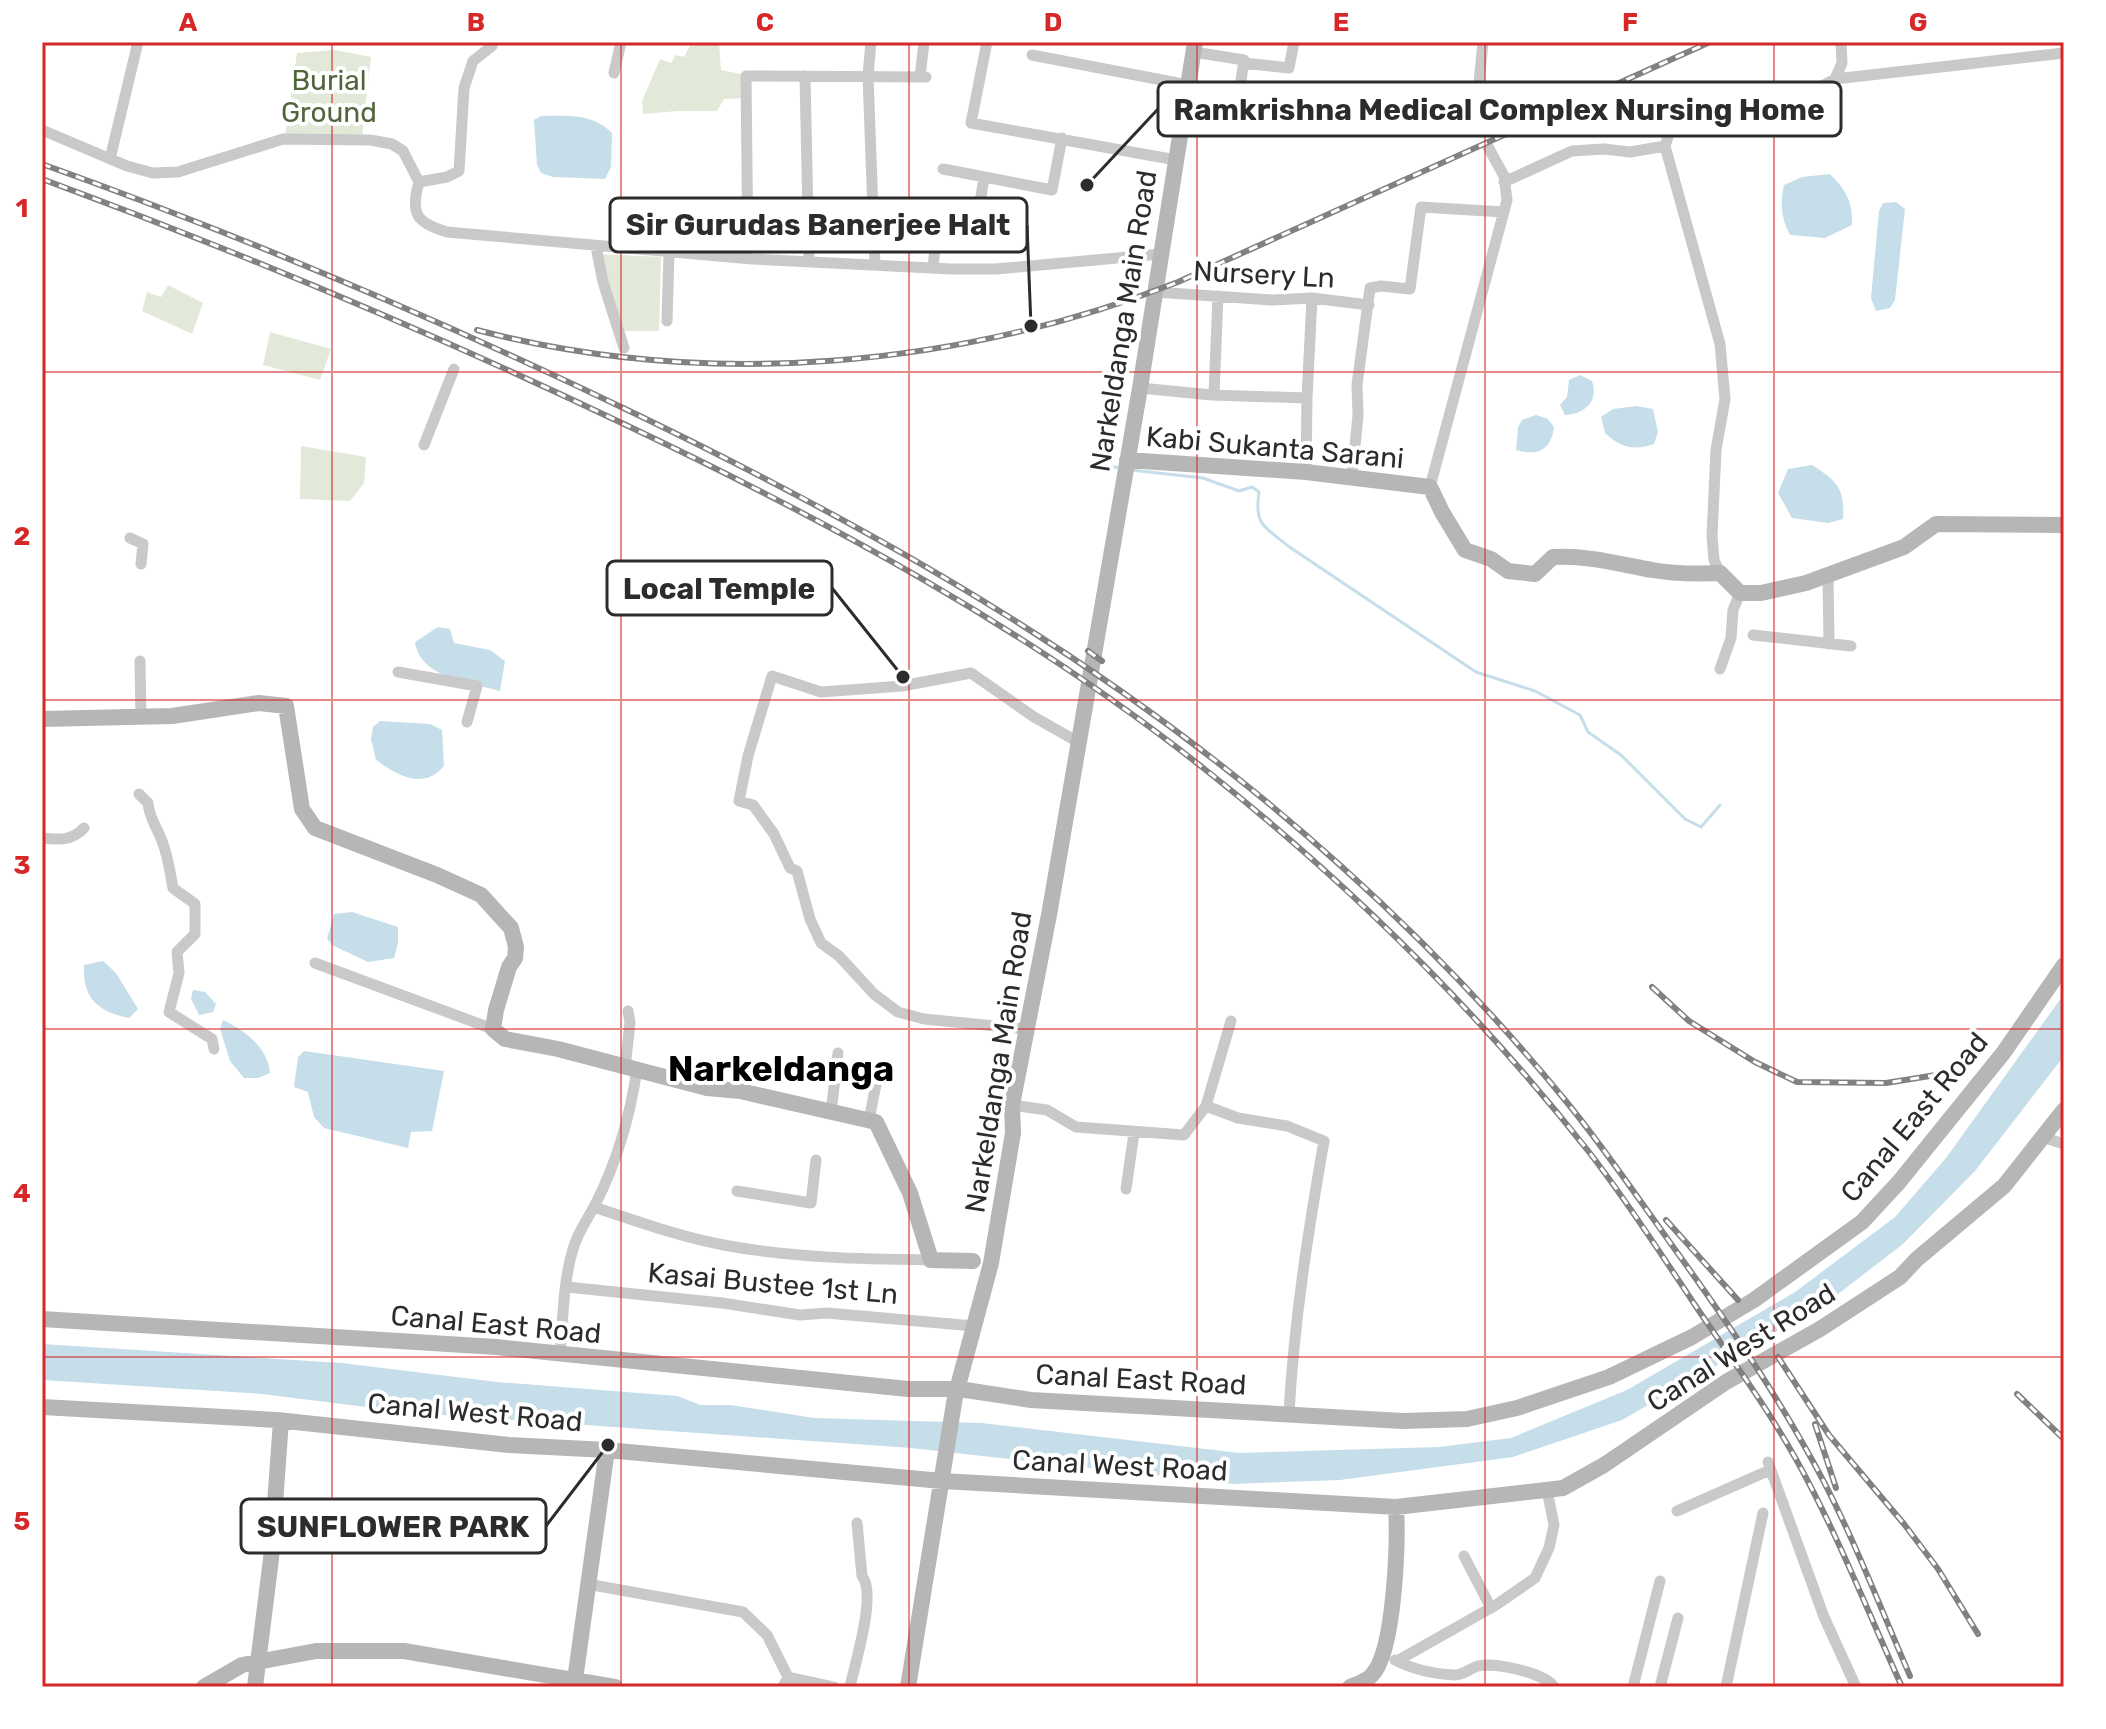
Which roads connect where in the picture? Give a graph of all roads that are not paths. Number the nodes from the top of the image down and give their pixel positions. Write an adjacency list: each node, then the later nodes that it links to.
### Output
1 (138, 42): 23 (street)
2 (493, 42): 27 (street)
3 (621, 42): 14 (street)
4 (871, 42): 16 (street)
5 (924, 42): 16 (street)
6 (987, 42): 20 (street)
7 (1294, 42): 13 (street)
8 (1483, 42): 13 (street)
9 (1841, 42): 17 (street)
10 (1195, 47): 13 (street); 18 (main road, Narkeldanga Main Road)
11 (2064, 53): 17 (street)
12 (1032, 55): 18 (street)
13 (1244, 63)
14 (614, 73)
15 (805, 76): 16 (street); 35 (street); 36 (street)
16 (868, 76): 37 (street)
17 (1835, 79): 22 (street)
18 (1188, 85): 24 (main road, Narkeldanga Main Road)
19 (42, 130): 23 (street)
20 (1062, 138): 24 (street); 26 (street)
21 (1487, 145): 28 (street)
22 (1665, 146): 28 (street); 57 (street)
23 (110, 159): 27 (street)
24 (1176, 160): 34 (main road, Narkeldanga Main Road)
25 (943, 169): 26 (street)
26 (984, 177): 29 (street)
27 (419, 182): 32 (street)
28 (1504, 182): 30 (street)
29 (980, 203)
30 (1504, 212): 42 (street); 53 (street)
31 (938, 218): 38 (street)
32 (596, 247): 33 (street); 44 (street)
33 (669, 252): 35 (street); 43 (street)
34 (1161, 254): 38 (street); 39 (main road, Narkeldanga Main Road)
35 (748, 258): 36 (street)
36 (809, 262): 37 (street)
37 (875, 265): 38 (street)
38 (933, 268)
39 (1155, 292): 40 (street, Nursery Ln); 46 (main road, Narkeldanga Main Road)
40 (1218, 296): 41 (street, Nursery Ln); 47 (street)
41 (1312, 298): 42 (street, Nursery Ln); 48 (street)
42 (1369, 305): 52 (street)
43 (667, 321)
44 (624, 348)
45 (454, 369): 49 (street)
46 (1140, 388): 47 (street); 50 (main road, Narkeldanga Main Road)
47 (1214, 394): 48 (street)
48 (1307, 398): 51 (street)
49 (424, 445)
50 (1127, 460): 51 (main road, Kabi Sukanta Sarani); 69 (main road, Narkeldanga Main Road)
51 (1306, 472): 52 (main road, Kabi Sukanta Sarani)
52 (1352, 477): 53 (main road, Kabi Sukanta Sarani)
53 (1430, 487): 57 (main road, Kabi Sukanta Sarani)
54 (2064, 525): 58 (main road)
55 (130, 538): 56 (street)
56 (141, 564)
57 (1720, 573): 59 (main road)
58 (1828, 575): 59 (main road); 61 (street)
59 (1740, 593): 64 (street)
60 (1753, 635): 61 (street)
61 (1829, 644): 62 (street)
62 (1851, 646)
63 (140, 661): 66 (street)
64 (1720, 669)
65 (398, 672): 68 (street)
66 (141, 716): 67 (main road); 77 (main road)
67 (42, 719)
68 (467, 722)
69 (1078, 742): 78 (main road, Narkeldanga Main Road); 78 (street)
70 (139, 794): 79 (street)
71 (84, 828): 72 (street)
72 (42, 838)
73 (315, 963): 77 (street)
74 (2064, 965): 103 (main road, Canal East Road)
75 (628, 1011): 81 (street)
76 (1231, 1021): 84 (street)
77 (493, 1029): 81 (main road)
78 (1026, 1029): 83 (main road, Narkeldanga Main Road)
79 (214, 1049)
80 (838, 1053): 86 (street)
81 (631, 1068): 86 (main road); 94 (street)
82 (879, 1069): 87 (street)
83 (1012, 1105): 88 (street); 99 (main road, Narkeldanga Main Road)
84 (1206, 1106): 88 (street); 103 (street)
85 (2064, 1110): 89 (main road, Canal West Road)
86 (831, 1112): 87 (main road)
87 (869, 1120): 95 (main road)
88 (1134, 1133): 92 (street)
89 (2042, 1137): 90 (street); 107 (main road, Canal West Road)
90 (2064, 1144)
91 (816, 1160): 93 (street)
92 (1126, 1189)
93 (737, 1191)
94 (594, 1207): 95 (street); 97 (street)
95 (931, 1260): 96 (main road)
96 (973, 1261)
97 (567, 1287): 99 (street, Kasai Bustee 1st Ln); 100 (street)
98 (42, 1319): 100 (main road, Canal East Road)
99 (974, 1326): 101 (main road, Narkeldanga Main Road)
100 (560, 1354): 101 (main road, Canal East Road)
101 (957, 1393): 103 (main road, Canal East Road); 106 (main road, Narkeldanga Main Road)
102 (42, 1407): 104 (main road, Canal West Road)
103 (1289, 1413)
104 (281, 1421): 105 (main road, Canal West Road); 118 (main road)
105 (607, 1450): 106 (main road, Canal West Road); 114 (main road)
106 (943, 1474): 108 (main road, Canal West Road); 127 (main road)
107 (1547, 1490): 108 (main road, Canal West Road); 115 (street)
108 (1396, 1507): 117 (main road)
109 (1677, 1511): 132 (street)
110 (1763, 1513): 131 (street)
111 (857, 1523): 126 (street)
112 (1464, 1556): 115 (street)
113 (1660, 1581): 129 (street)
114 (587, 1584): 119 (street); 120 (main road)
115 (1491, 1608): 117 (street)
116 (1678, 1618): 130 (street)
117 (1391, 1658): 121 (main road); 128 (street)
118 (259, 1662): 120 (main road); 122 (main road); 123 (main road)
119 (786, 1682): 125 (street)
120 (575, 1683): 124 (main road)
121 (1359, 1685)
122 (204, 1687)
123 (255, 1687)
124 (615, 1687)
125 (834, 1687)
126 (850, 1687)
127 (908, 1687)
128 (1554, 1687)
129 (1633, 1687)
130 (1660, 1687)
131 (1726, 1687)
132 (1856, 1687)

